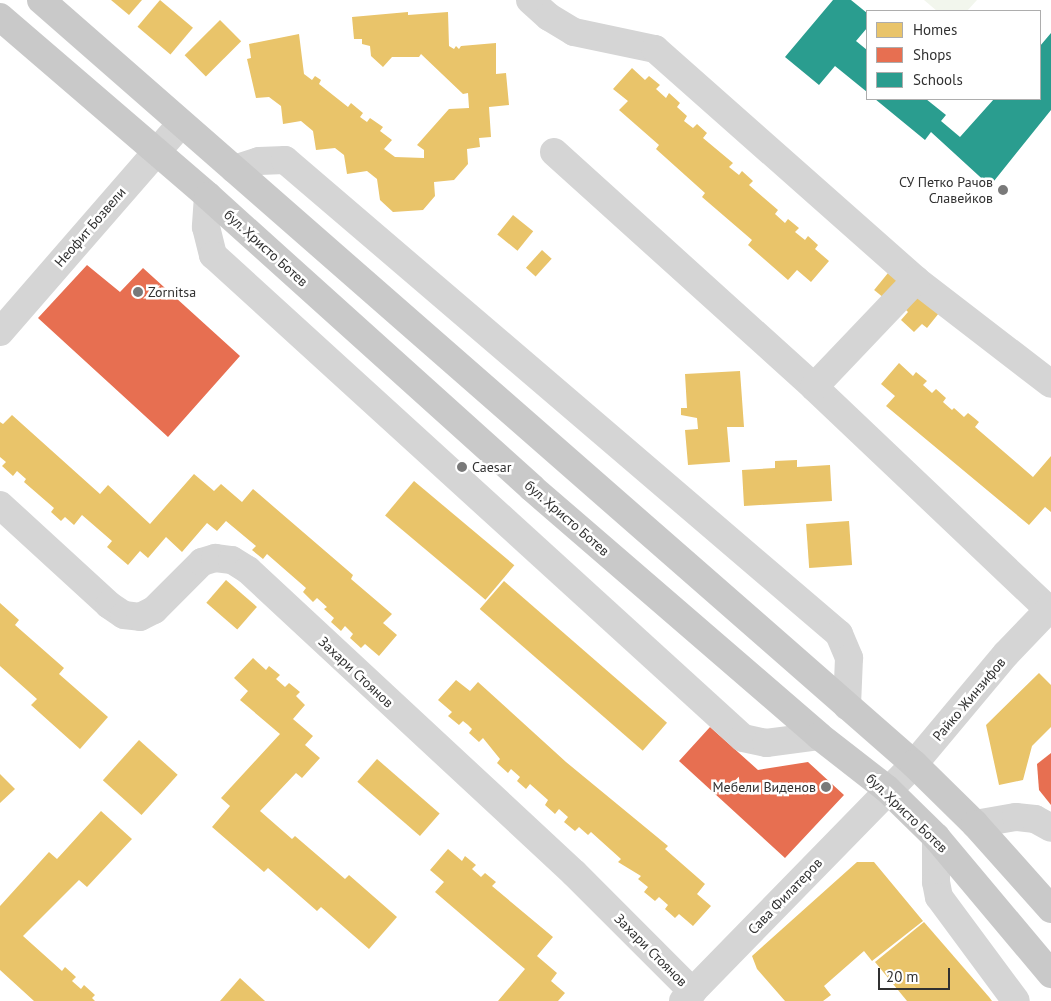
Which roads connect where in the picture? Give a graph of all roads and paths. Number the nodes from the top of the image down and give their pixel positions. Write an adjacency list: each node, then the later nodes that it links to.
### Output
1 (41, 0): 4 (main road)
2 (530, 0): 9 (street)
3 (0, 17): 5 (main road, бул. Христо Ботев)
4 (182, 124): 5 (street, Неофит Бозвели); 7 (main road)
5 (155, 152): 8 (main road, бул. Христо Ботев); 10 (street, Неофит Бозвели)
6 (554, 152): 12 (street)
7 (234, 169): 15 (main road); 15 (street)
8 (208, 196): 16 (main road, бул. Христо Ботев); 16 (street)
9 (916, 280): 11 (street); 12 (street)
10 (0, 332)
11 (1051, 384)
12 (814, 387): 14 (street)
13 (0, 505): 24 (street, Захари Стоянов)
14 (1050, 609): 17 (street, Райко Жинзифов)
15 (847, 706): 17 (main road)
16 (819, 736): 18 (main road, бул. Христо Ботев)
17 (914, 764): 18 (street, Райко Жинзифов); 19 (main road)
18 (887, 789): 21 (main road, бул. Христо Ботев); 24 (street, Сава Филатеров)
19 (975, 824): 20 (street); 22 (main road)
20 (1051, 828)
21 (936, 837): 23 (main road, бул. Христо Ботев); 25 (street)
22 (1051, 909)
23 (1051, 974)
24 (698, 994)
25 (1016, 1001)

